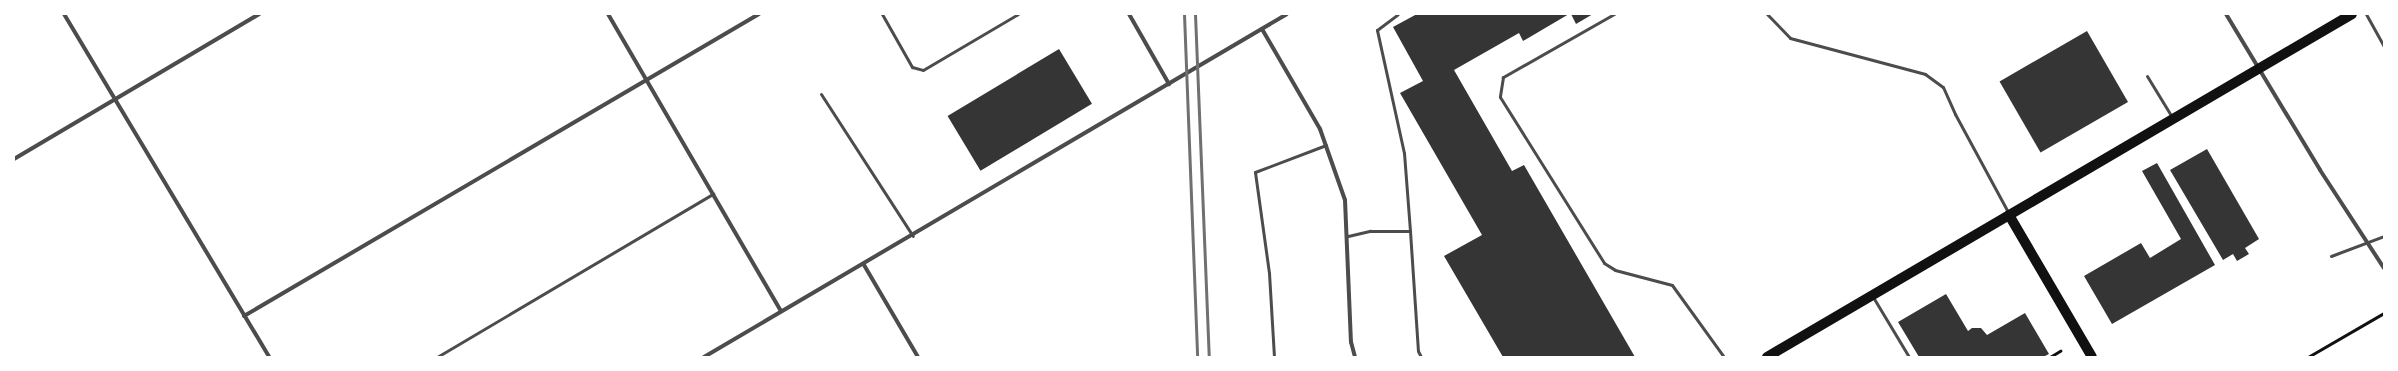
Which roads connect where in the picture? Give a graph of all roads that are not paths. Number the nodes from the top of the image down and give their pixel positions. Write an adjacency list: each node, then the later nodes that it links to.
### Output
1 (64, 14): 22 (street)
2 (259, 14): 22 (street)
3 (608, 14): 19 (street)
4 (759, 14): 19 (street)
5 (882, 14): 6 (lane)
6 (1018, 14)
7 (1129, 14): 20 (street)
8 (1287, 14): 15 (street)
9 (1398, 14): 28 (lane)
10 (1614, 14): 46 (lane)
11 (1767, 14): 27 (lane)
12 (2226, 14): 17 (street)
13 (2352, 14): 17 (main road)
14 (2366, 14): 16 (lane)
15 (1262, 30): 20 (street); 24 (street)
16 (2384, 47)
17 (2259, 68): 23 (main road); 32 (street)
18 (2148, 76): 23 (lane)
19 (646, 79): 26 (street); 38 (street)
20 (1169, 84): 29 (street)
21 (821, 94): 29 (lane)
22 (114, 100): 25 (street); 38 (street)
23 (2174, 119): 27 (main road)
24 (1326, 145): 30 (street); 43 (lane)
25 (14, 159)
26 (713, 194): 37 (street); 40 (lane)
27 (2010, 215): 36 (main road); 49 (main road)
28 (1410, 232): 30 (lane); 45 (lane)
29 (913, 236): 34 (street)
30 (1348, 236): 44 (street)
31 (2384, 236): 32 (lane)
32 (2368, 244): 33 (lane); 35 (street)
33 (2331, 256)
34 (864, 265): 37 (street); 42 (street)
35 (2384, 268)
36 (1872, 296): 47 (main road); 48 (lane)
37 (781, 312): 41 (street)
38 (244, 316): 39 (street)
39 (269, 357)
40 (437, 357)
41 (704, 357)
42 (918, 357)
43 (1274, 357)
44 (1354, 357)
45 (1421, 357)
46 (1724, 357)
47 (1767, 357)
48 (1909, 357)
49 (2092, 357)

